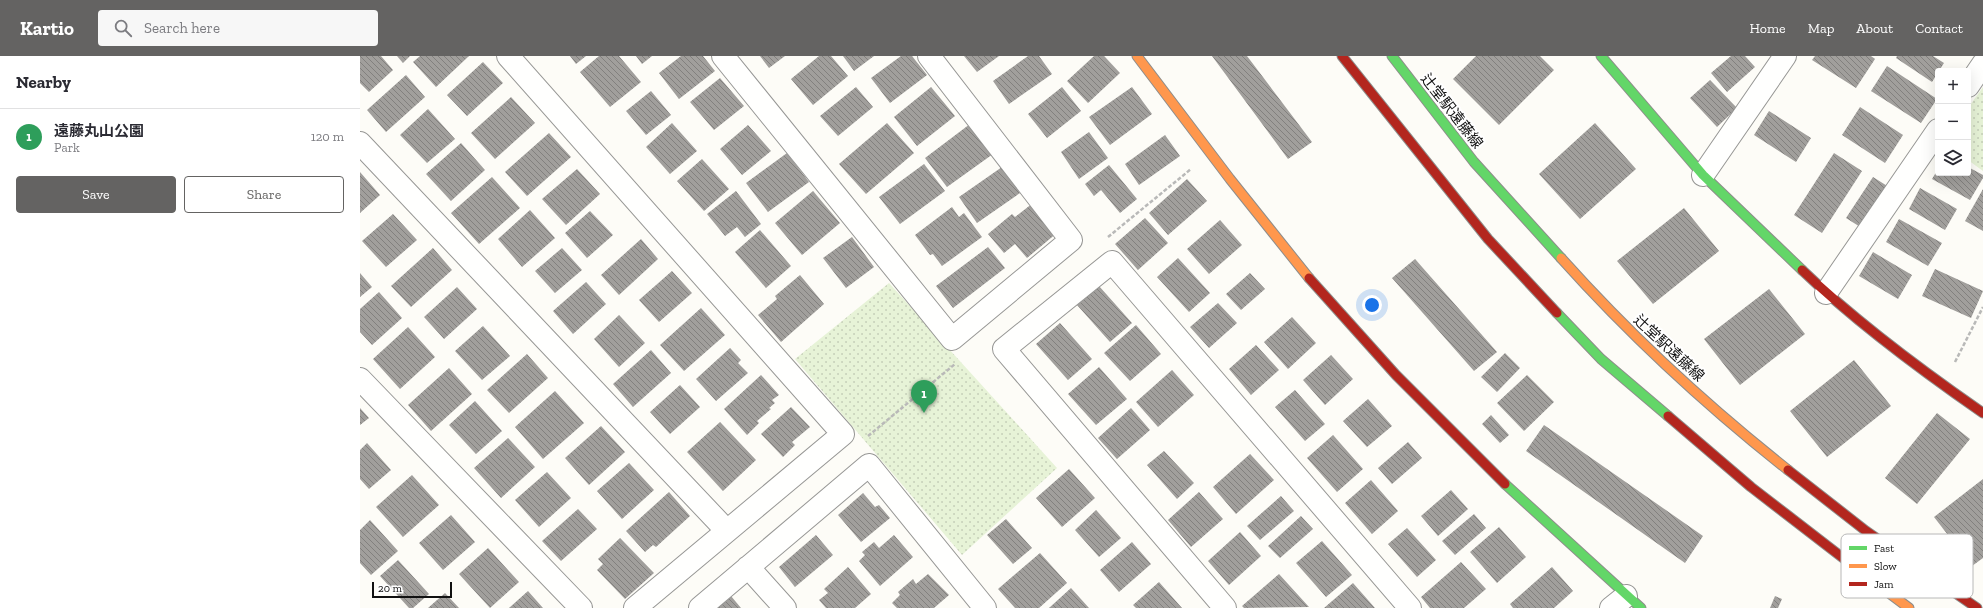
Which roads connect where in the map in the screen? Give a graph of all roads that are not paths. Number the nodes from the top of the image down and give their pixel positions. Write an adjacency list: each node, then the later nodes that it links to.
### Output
1 (508, 56): 17 (street)
2 (723, 56): 3 (street)
3 (929, 56)
4 (1137, 56): 23 (street)
5 (1342, 56): 19 (street)
6 (1392, 56): 18 (street, 辻堂駅遠藤線)
7 (1601, 56): 13 (street)
8 (1785, 56): 13 (street)
9 (1983, 64): 10 (street)
10 (1971, 82)
11 (1935, 134): 14 (street)
12 (360, 144): 17 (street)
13 (1703, 175): 14 (street)
14 (1826, 293): 16 (street)
15 (360, 379): 24 (street)
16 (1983, 413)
17 (726, 531): 25 (street)
18 (1870, 534)
19 (1841, 556)
20 (748, 567): 26 (street); 27 (street); 28 (street)
21 (1896, 598): 31 (street)
22 (1963, 598): 32 (street, 辻堂駅遠藤線)
23 (1626, 604)
24 (581, 608)
25 (635, 608)
26 (700, 608)
27 (785, 608)
28 (985, 608)
29 (1225, 608): 30 (street)
30 (1410, 608)
31 (1909, 608)
32 (1977, 608)

